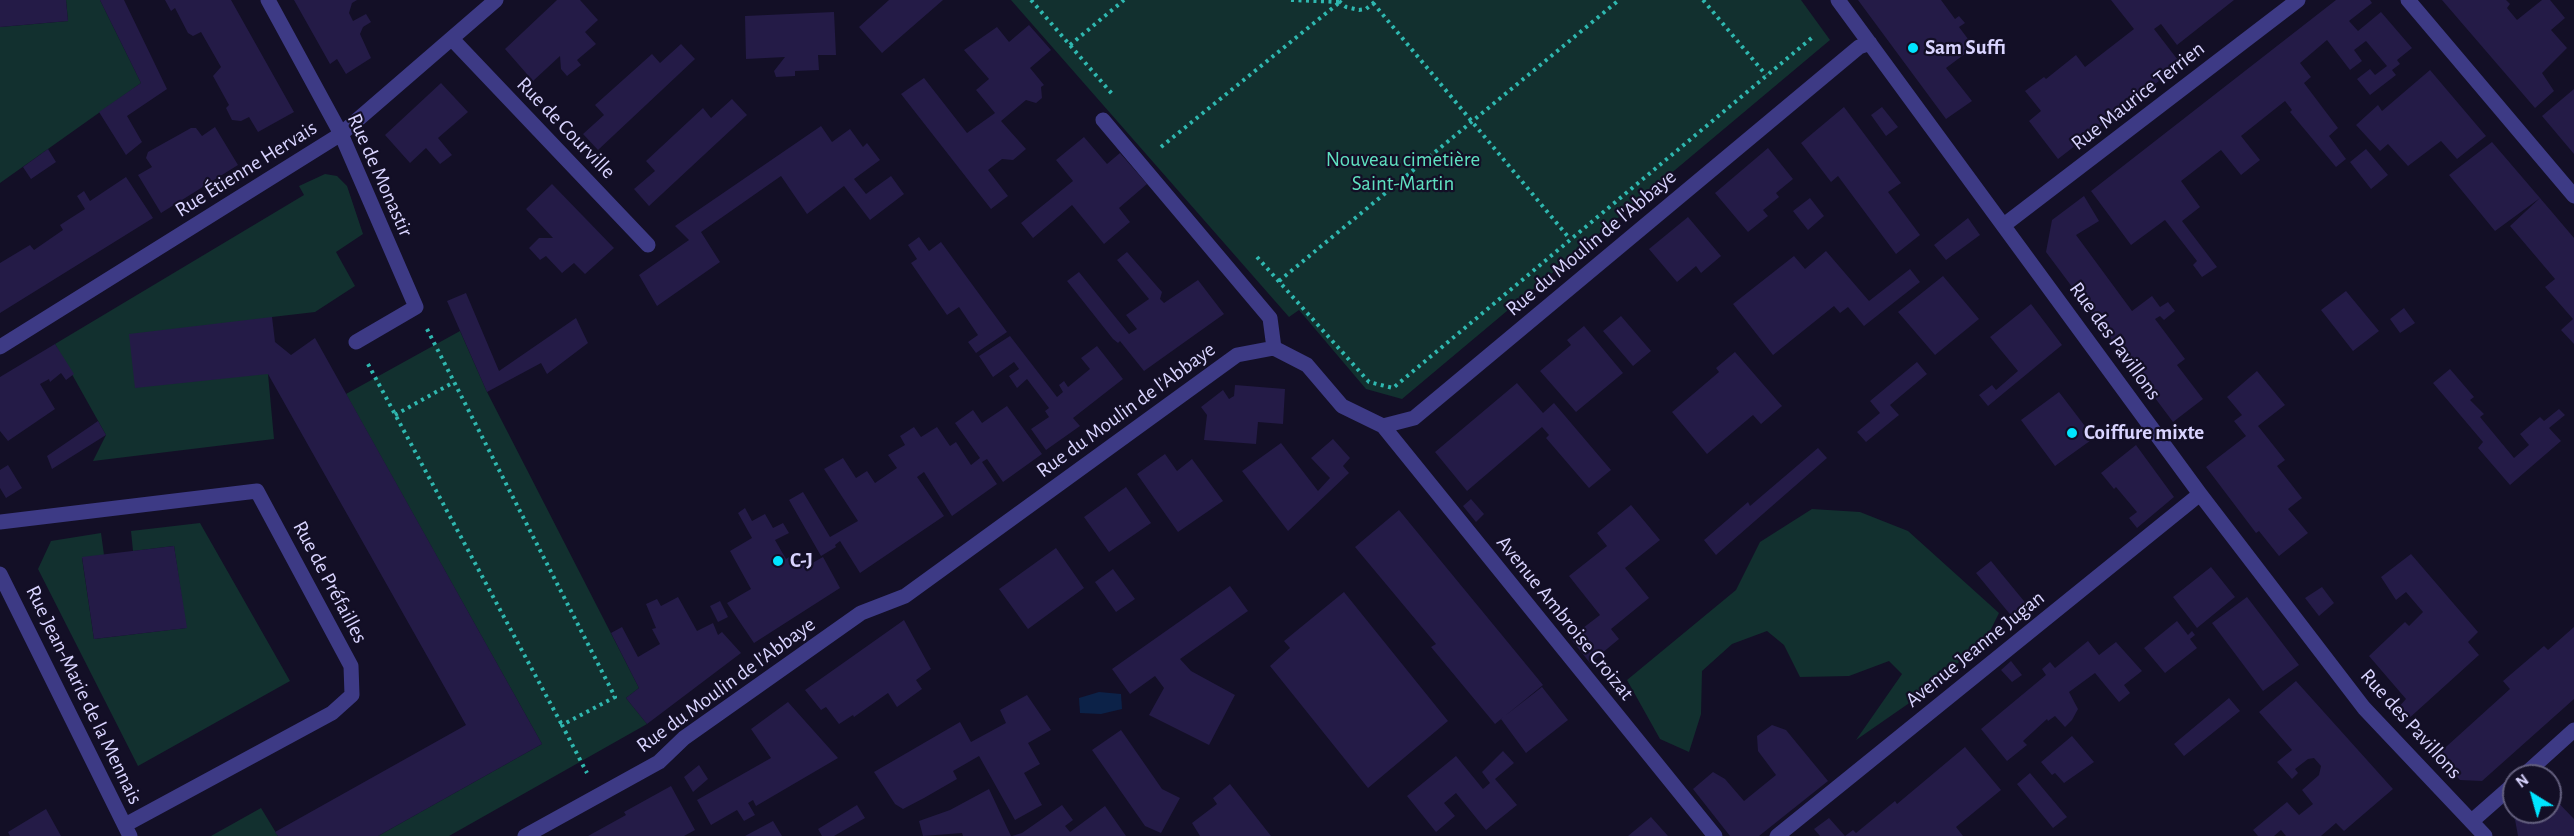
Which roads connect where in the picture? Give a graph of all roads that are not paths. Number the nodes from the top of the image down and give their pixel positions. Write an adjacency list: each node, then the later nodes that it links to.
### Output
1 (268, 0): 9 (street, Rue de Monastir)
2 (496, 0): 6 (street, Rue Étienne Hervais)
3 (1838, 0): 7 (street, Rue des Pavillons)
4 (2298, 0): 11 (street, Rue Maurice Terrien)
5 (2408, 0): 10 (street)
6 (453, 40): 9 (street, Rue Étienne Hervais); 12 (street, Rue de Courville)
7 (1870, 43): 11 (street, Rue des Pavillons); 16 (street, Rue du Moulin de l'Abbaye)
8 (1103, 120): 15 (street)
9 (341, 134): 13 (street, Rue de Monastir); 14 (street, Rue Étienne Hervais)
10 (2574, 195)
11 (2004, 225): 17 (street, Rue des Pavillons)
12 (648, 245)
13 (356, 342)
14 (0, 347)
15 (1274, 348): 16 (street); 25 (street, Rue du Moulin de l'Abbaye)
16 (1383, 426): 26 (street, Avenue Ambroise Croizat)
17 (2200, 494): 23 (street, Rue des Pavillons); 27 (street, Avenue Jeanne Jugan)
18 (0, 522): 24 (street, Rue de Préfailles)
19 (0, 574): 24 (street, Rue Jean-Marie de la Mennais)
20 (2574, 730): 21 (street)
21 (2536, 764)
22 (2502, 795): 23 (street)
23 (2472, 821): 28 (street, Rue des Pavillons)
24 (128, 831)
25 (525, 836)
26 (1715, 836)
27 (1777, 836)
28 (2485, 836)

